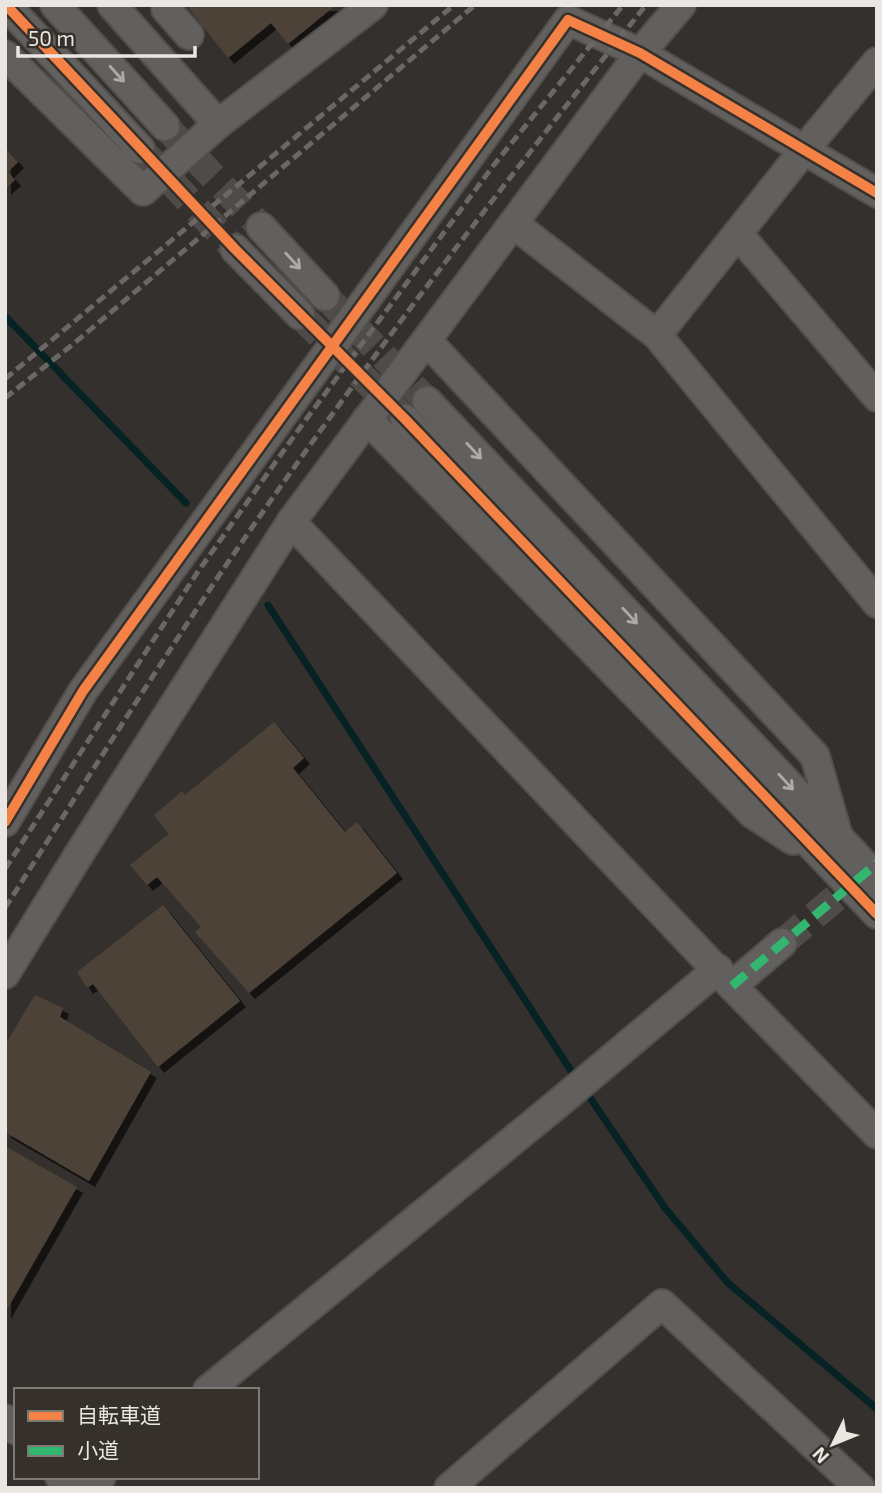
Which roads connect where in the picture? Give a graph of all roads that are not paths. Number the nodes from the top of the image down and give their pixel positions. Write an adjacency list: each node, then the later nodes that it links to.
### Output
1 (6, 5): 13 (street)
2 (55, 5): 12 (street, one-way to 12)
3 (112, 5): 11 (street)
4 (166, 5): 7 (street)
5 (373, 5): 11 (street)
6 (681, 5): 8 (street)
7 (189, 34)
8 (640, 53): 14 (street); 16 (street); 29 (street)
9 (5, 55): 11 (street)
10 (877, 62): 14 (street)
11 (218, 124)
12 (165, 126)
13 (140, 149)
14 (804, 150): 15 (street); 18 (street)
15 (877, 193)
16 (514, 224): 22 (street); 23 (street)
17 (261, 227): 20 (street, one-way to 20)
18 (738, 234): 22 (street); 24 (street)
19 (235, 249): 21 (street)
20 (325, 296)
21 (300, 314)
22 (657, 335): 28 (street)
23 (427, 341): 26 (street); 30 (street)
24 (877, 397)
25 (416, 410): 30 (street)
26 (367, 419): 27 (street); 30 (street)
27 (291, 522): 34 (street); 35 (street)
28 (877, 603)
29 (5, 822)
30 (835, 851): 31 (street); 32 (street)
31 (877, 878)
32 (877, 914)
33 (782, 943): 35 (street)
34 (5, 974)
35 (725, 978): 36 (street); 37 (street)
36 (877, 1134)
37 (210, 1388)
38 (449, 1488): 39 (street)
39 (860, 1488)

